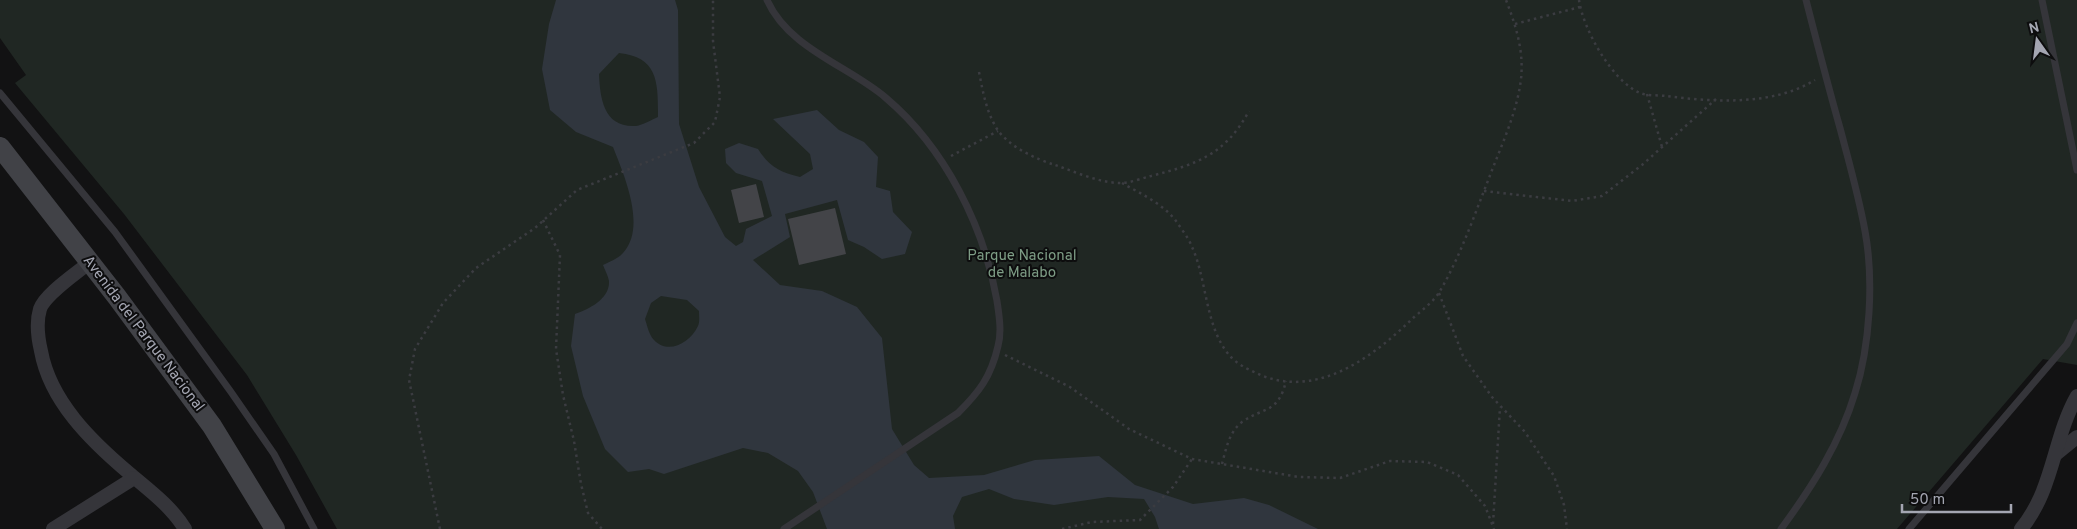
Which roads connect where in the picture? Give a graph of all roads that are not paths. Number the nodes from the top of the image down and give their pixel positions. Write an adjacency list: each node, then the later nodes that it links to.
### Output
1 (768, 0): 17 (lane)
2 (1806, 0): 18 (lane)
3 (2042, 0): 6 (lane)
4 (0, 93): 16 (lane)
5 (0, 147): 7 (street, Avenida del Parque Nacional)
6 (2077, 170)
7 (90, 262): 12 (street); 15 (street, Avenida del Parque Nacional)
8 (2077, 323): 19 (lane)
9 (2077, 396): 11 (street)
10 (2077, 437): 11 (street)
11 (2056, 454): 20 (street)
12 (134, 478): 13 (street); 14 (street)
13 (53, 529)
14 (185, 529)
15 (275, 529)
16 (314, 529)
17 (784, 529)
18 (1781, 529)
19 (1909, 529)
20 (2022, 529)

